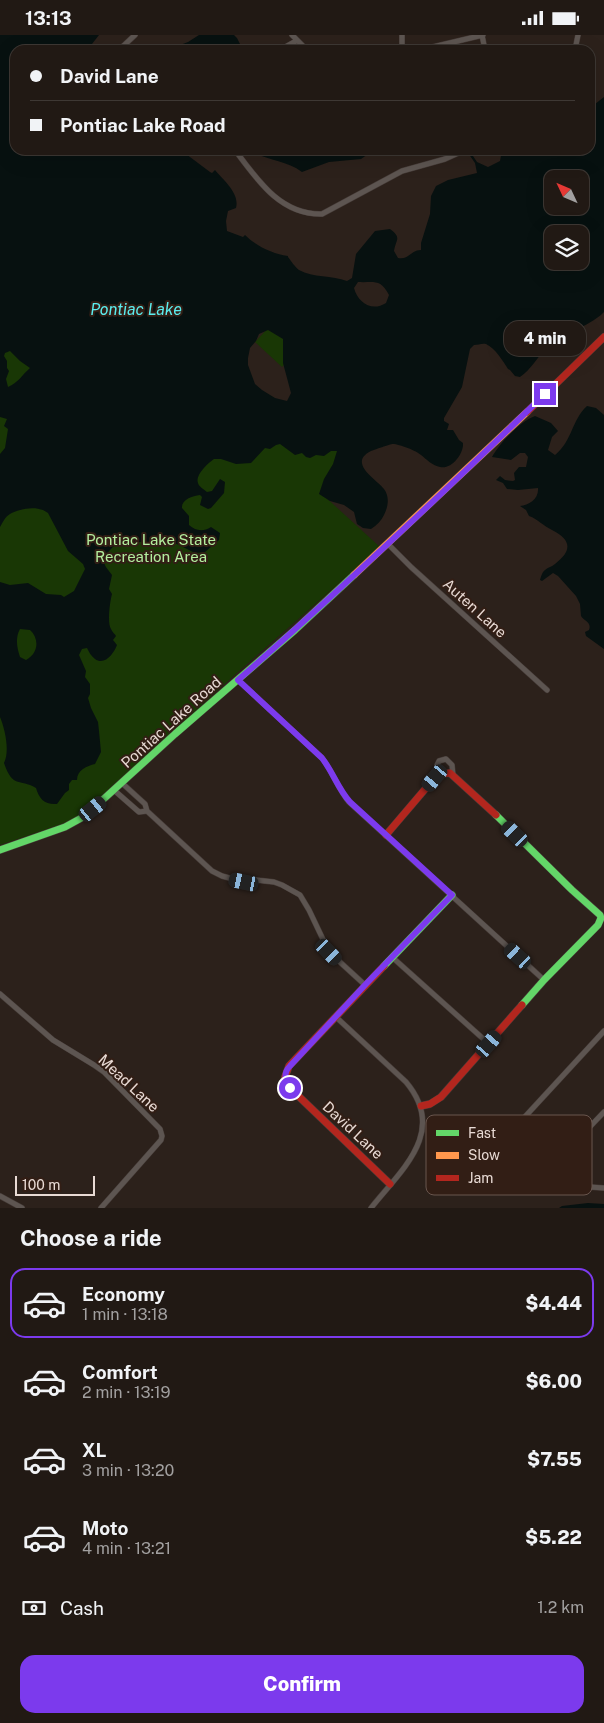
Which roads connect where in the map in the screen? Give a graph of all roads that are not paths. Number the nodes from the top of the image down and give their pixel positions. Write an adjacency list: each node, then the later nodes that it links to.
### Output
1 (135, 35): 5 (street)
2 (292, 35): 4 (street)
3 (482, 35): 6 (street)
4 (297, 38)
5 (124, 45)
6 (441, 45)
7 (239, 155): 8 (street)
8 (454, 155)
9 (604, 337): 10 (street, Pontiac Lake Road)
10 (388, 544): 11 (street, Pontiac Lake Road); 12 (street, Auten Lane)
11 (238, 680): 15 (street, Pontiac Lake Road); 18 (street)
12 (547, 690)
13 (438, 774): 14 (street); 14 (street); 18 (street)
14 (453, 775): 22 (street)
15 (123, 784): 16 (street, Pontiac Lake Road); 17 (street)
16 (115, 791): 17 (street); 19 (street, Pontiac Lake Road)
17 (147, 811): 23 (street)
18 (386, 835): 20 (street)
19 (0, 850)
20 (452, 895): 21 (street, David Lane); 22 (street)
21 (392, 957): 23 (street, David Lane); 27 (street)
22 (544, 980): 27 (street)
23 (365, 985): 25 (street, David Lane)
24 (0, 994): 35 (street, Mead Lane)
25 (336, 1017): 28 (street); 32 (street, David Lane)
26 (604, 1031): 30 (street)
27 (489, 1044): 28 (street)
28 (421, 1106): 32 (street)
29 (604, 1111): 31 (street)
30 (527, 1115)
31 (592, 1124)
32 (390, 1184): 36 (street)
33 (0, 1196): 34 (street)
34 (22, 1208)
35 (101, 1208)
36 (371, 1208)

